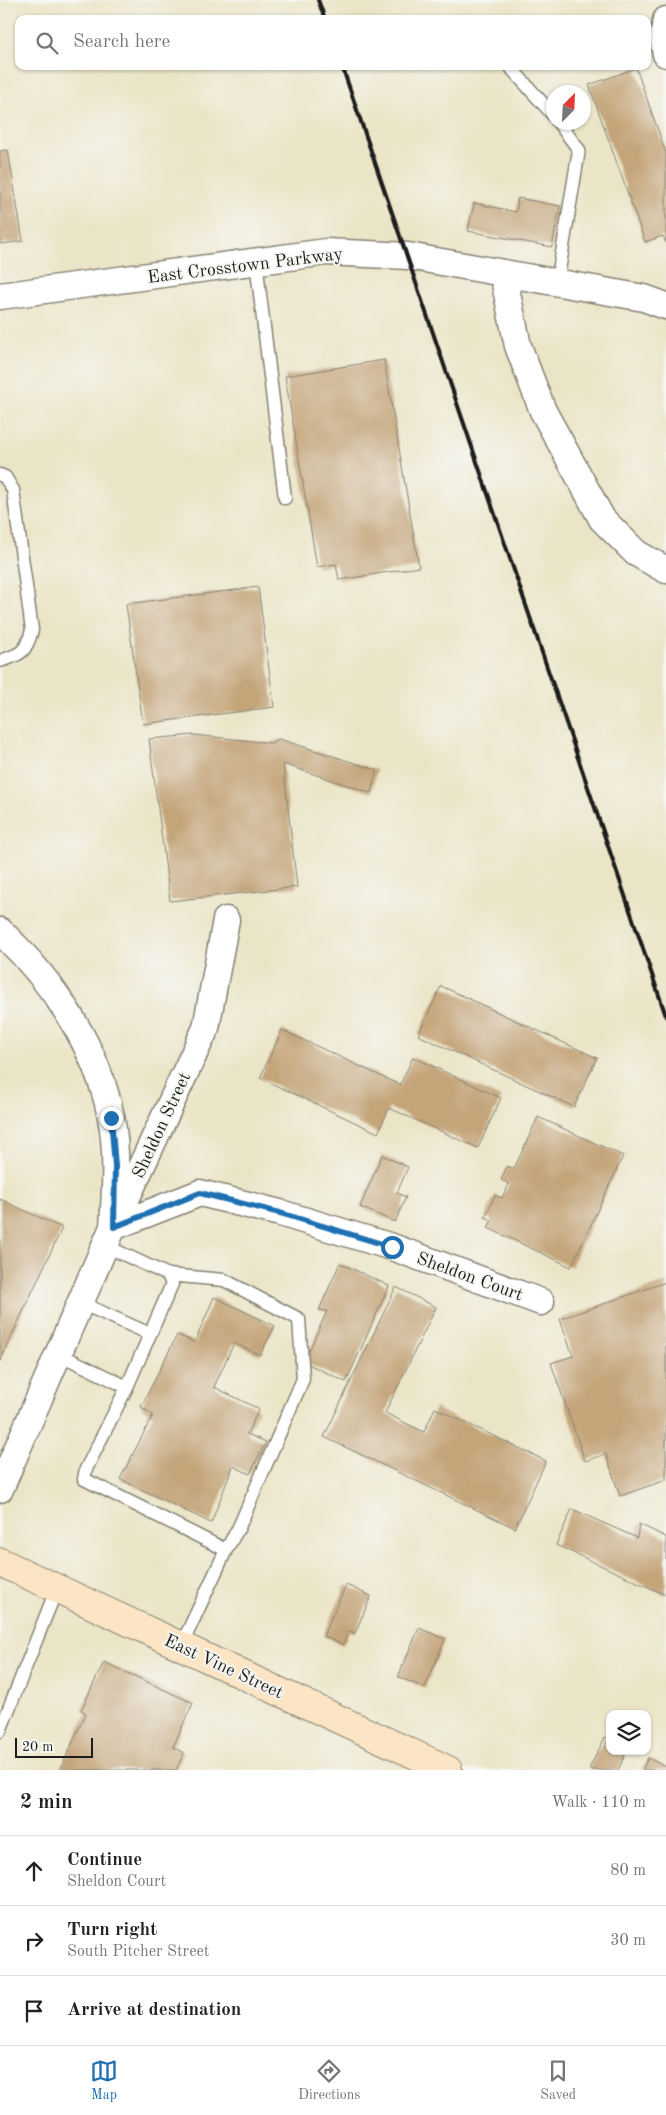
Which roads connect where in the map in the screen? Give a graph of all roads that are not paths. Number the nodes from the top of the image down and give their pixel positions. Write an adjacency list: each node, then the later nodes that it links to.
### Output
1 (666, 20): 2 (street)
2 (666, 54)
3 (513, 70): 4 (lane)
4 (546, 107)
5 (564, 130): 8 (lane)
6 (256, 262): 7 (street, East Crosstown Parkway); 9 (street, East Crosstown Parkway); 12 (lane)
7 (503, 274): 8 (street, East Crosstown Parkway); 13 (street)
8 (557, 283): 10 (street, East Crosstown Parkway)
9 (0, 296)
10 (666, 306)
11 (0, 475): 14 (lane)
12 (285, 498)
13 (666, 570)
14 (0, 661)
15 (226, 920): 17 (street, Sheldon Street)
16 (0, 931): 17 (street)
17 (110, 1237): 18 (lane); 19 (street, Sheldon Court); 20 (street, Sheldon Street)
18 (168, 1275): 21 (lane); 25 (lane)
19 (541, 1302)
20 (81, 1303): 21 (lane); 22 (street, Sheldon Street)
21 (150, 1334): 23 (lane)
22 (58, 1354): 23 (lane); 24 (street, Sheldon Street)
23 (127, 1387): 25 (lane)
24 (0, 1489)
25 (226, 1550): 28 (lane)
26 (0, 1562): 27 (street, East Vine Street)
27 (56, 1588): 28 (street, East Vine Street); 29 (lane)
28 (182, 1646): 30 (street, East Vine Street)
29 (0, 1732)
30 (448, 1770)

